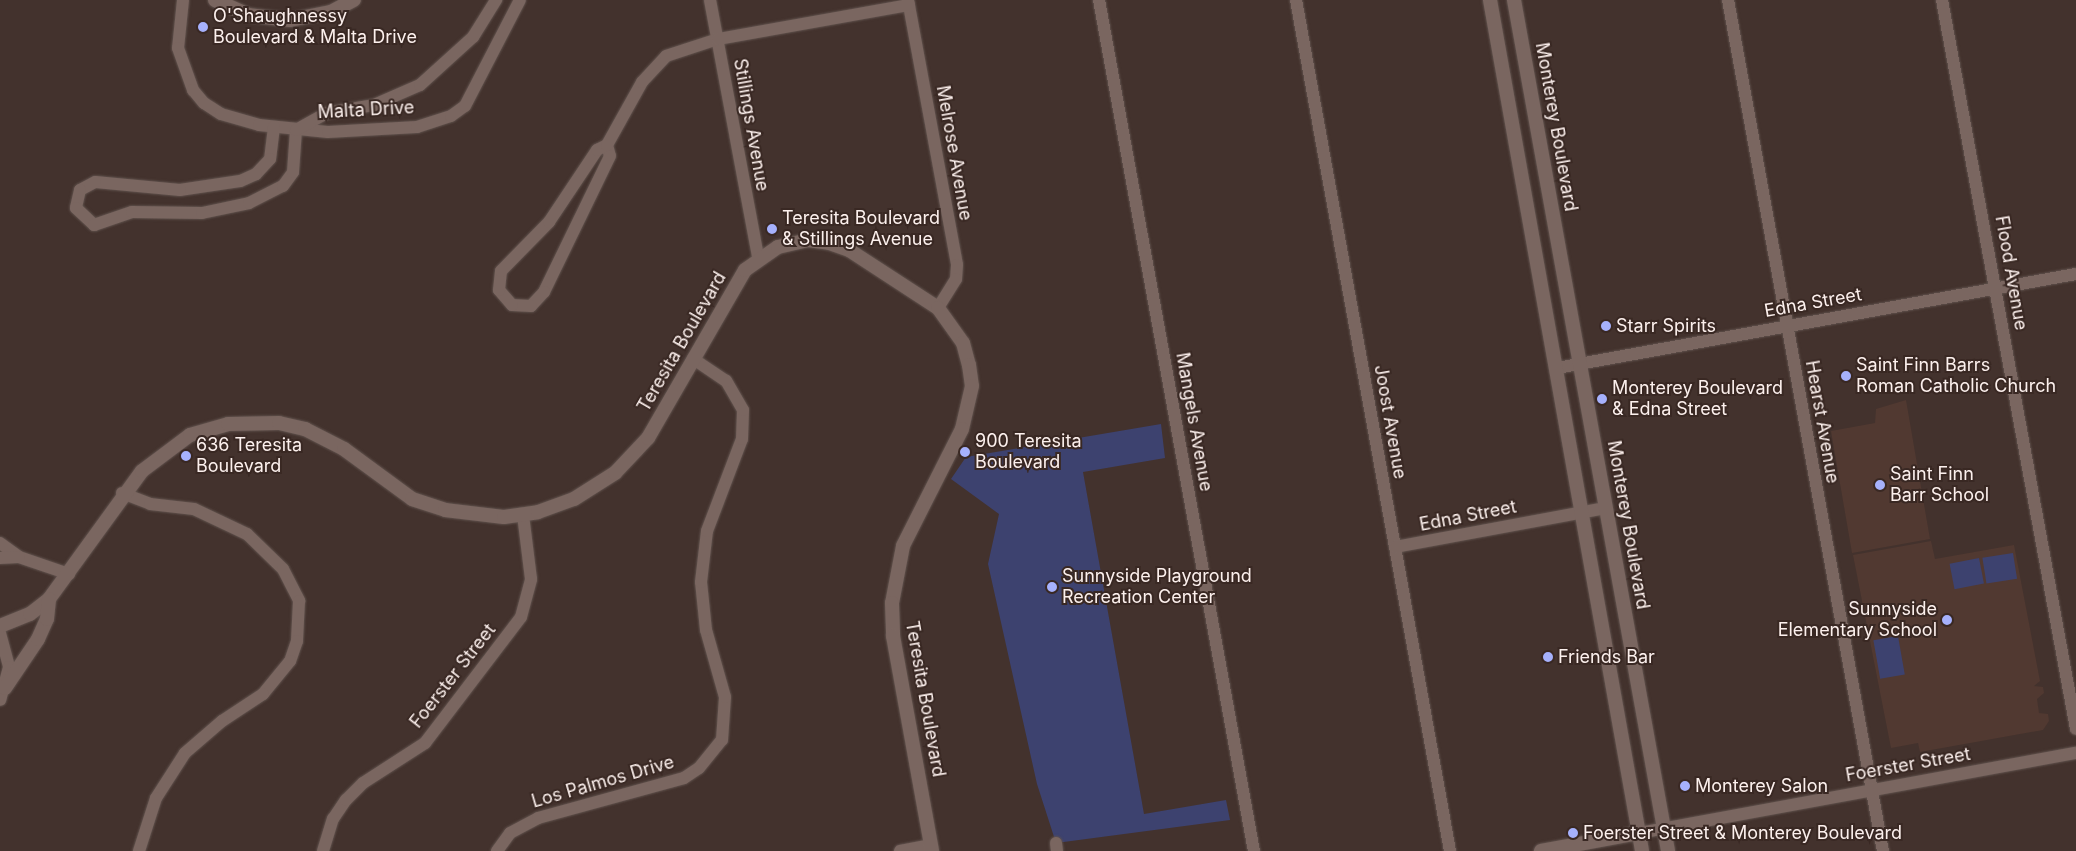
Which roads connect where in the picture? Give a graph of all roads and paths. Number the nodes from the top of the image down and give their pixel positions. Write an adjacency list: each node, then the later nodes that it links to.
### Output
1 (183, 0): 16 (street, Malta Drive)
2 (215, 0): 3 (street)
3 (354, 0)
4 (496, 0): 18 (street, Malta Drive)
5 (520, 0): 18 (street, Malta Drive)
6 (710, 0): 14 (street, Stillings Avenue)
7 (1099, 0): 51 (street, Mangels Avenue)
8 (1296, 0): 33 (street, Joost Avenue)
9 (1490, 0): 17 (street)
10 (1514, 0): 15 (street, Monterey Boulevard)
11 (1728, 0): 24 (street, Hearst Avenue)
12 (1942, 0): 22 (street, Flood Avenue)
13 (909, 2): 14 (street); 23 (street, Melrose Avenue)
14 (718, 40): 19 (street); 20 (street, Stillings Avenue)
15 (1536, 125): 17 (street); 26 (street, Monterey Boulevard)
16 (274, 127): 18 (street, Malta Drive); 18 (street)
17 (1514, 128): 27 (street)
18 (296, 130)
19 (607, 145): 19 (street)
20 (758, 257): 23 (street, Teresita Boulevard); 25 (street, Teresita Boulevard)
21 (2076, 274): 22 (street, Edna Street)
22 (1996, 288): 24 (street, Edna Street); 41 (street, Flood Avenue)
23 (938, 308): 46 (street, Teresita Boulevard)
24 (1787, 326): 26 (street, Edna Street); 43 (street, Hearst Avenue)
25 (693, 359): 31 (street, Teresita Boulevard); 49 (street, Los Palmos Drive)
26 (1580, 364): 27 (street, Edna Street); 29 (street, Monterey Boulevard)
27 (1557, 368): 30 (street)
28 (122, 493): 31 (street, Teresita Boulevard); 36 (street, Teresita Boulevard); 47 (street)
29 (1606, 508): 30 (street, Edna Street); 44 (street, Monterey Boulevard)
30 (1583, 512): 33 (street, Edna Street); 45 (street)
31 (523, 515): 48 (street, Foerster Street)
32 (0, 543): 34 (street)
33 (1396, 547): 52 (street, Joost Avenue)
34 (19, 557): 35 (street); 36 (street)
35 (0, 558)
36 (69, 574): 37 (street, Teresita Boulevard)
37 (49, 599): 38 (street, Teresita Boulevard); 40 (street)
38 (0, 626)
39 (0, 633): 40 (street)
40 (3, 694)
41 (2076, 729)
42 (2076, 753): 43 (street, Foerster Street)
43 (1872, 791): 44 (street, Foerster Street); 56 (street, Hearst Avenue)
44 (1664, 828): 45 (street, Foerster Street); 55 (street, Monterey Boulevard)
45 (1638, 833): 53 (street, Foerster Street); 54 (street)
46 (932, 848): 50 (street)
47 (138, 851)
48 (323, 851)
49 (498, 851)
50 (900, 851)
51 (1254, 851)
52 (1450, 851)
53 (1541, 851)
54 (1642, 851)
55 (1668, 851)
56 (1883, 851)

